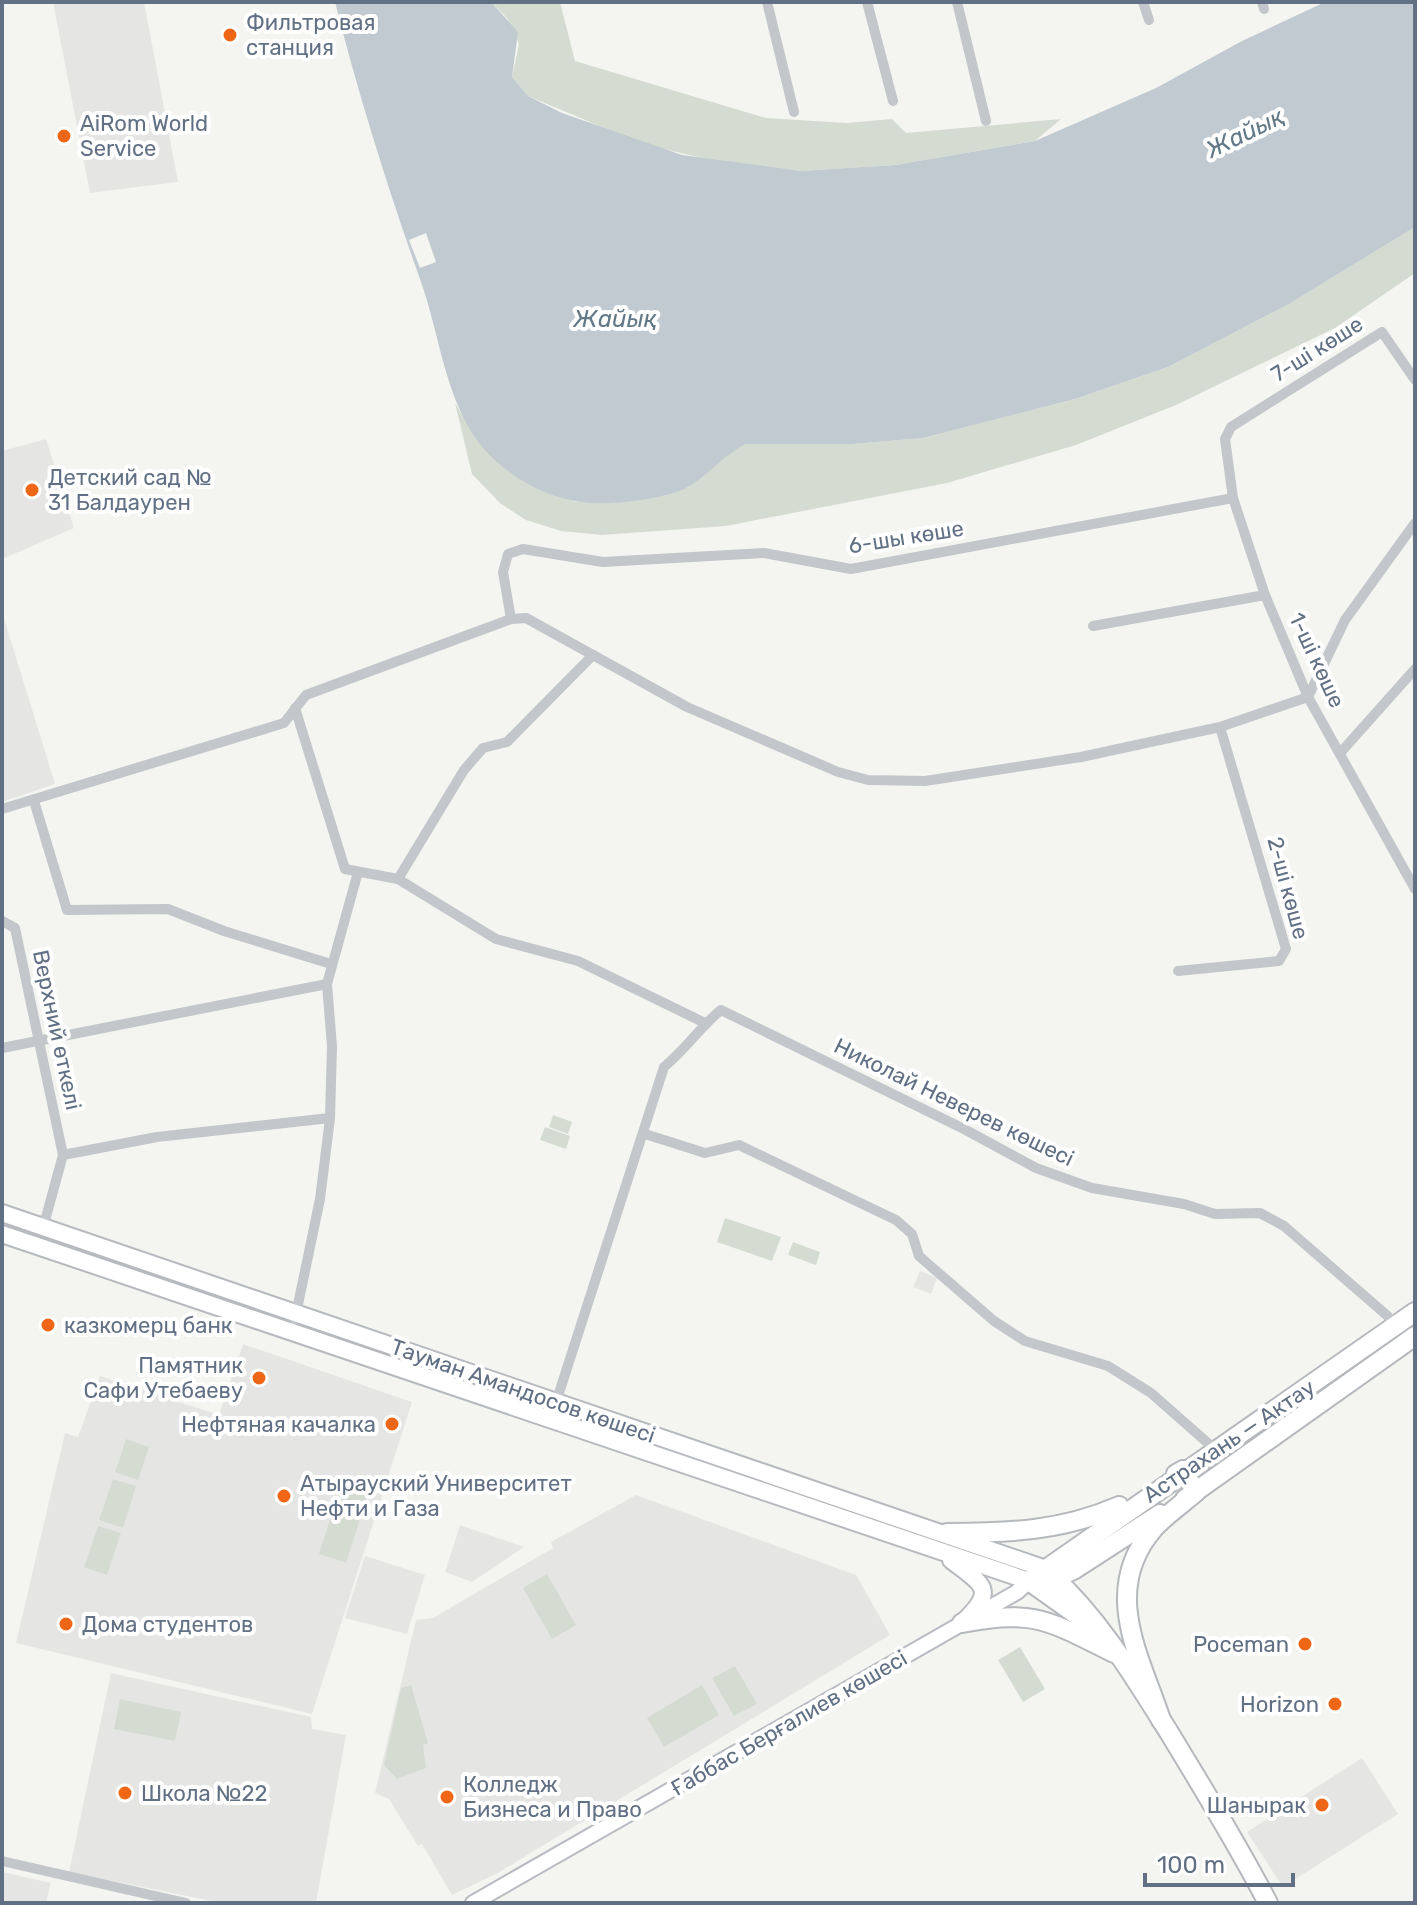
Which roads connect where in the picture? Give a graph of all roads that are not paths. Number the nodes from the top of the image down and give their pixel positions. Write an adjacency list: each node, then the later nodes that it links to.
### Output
1 (767, 2): 7 (street)
2 (867, 2): 6 (street)
3 (957, 2): 8 (street)
4 (1143, 2): 5 (street)
5 (1149, 20)
6 (893, 101)
7 (794, 112)
8 (986, 121)
9 (1415, 380): 10 (street, 7-шi көше)
10 (1226, 432): 11 (street, 1-ші көше)
11 (1233, 498): 13 (street, 1-ші көше); 14 (street, 6-шы көше)
12 (1415, 523): 18 (street)
13 (1265, 595): 15 (street); 18 (street, 1-ші көше)
14 (511, 619): 16 (street); 19 (street)
15 (1093, 626)
16 (593, 655): 20 (street); 25 (street)
17 (1415, 669): 21 (street)
18 (1308, 697): 20 (street); 21 (street, 1-ші көше)
19 (295, 708): 22 (street); 24 (street)
20 (1220, 727): 29 (street, 2-ші көше)
21 (1341, 752): 26 (street, 1-ші көше)
22 (34, 801): 23 (street); 28 (street)
23 (2, 809)
24 (358, 872): 25 (street); 28 (street)
25 (398, 879): 31 (street)
26 (1415, 889)
27 (2, 921): 32 (street, Верхний өткелі)
28 (331, 964): 30 (street)
29 (1178, 971)
30 (327, 984): 32 (street); 34 (street)
31 (705, 1023): 35 (street); 42 (street, Николай Неверев көшесі)
32 (38, 1041): 33 (street); 36 (street, Верхний өткелі)
33 (2, 1048)
34 (330, 1118): 36 (street); 41 (street)
35 (645, 1134): 45 (street); 47 (street)
36 (63, 1155): 38 (street)
37 (2, 1213): 38 (main road, Тауман Амандосов көшесі)
38 (43, 1228): 41 (main road, Тауман Амандосов көшесі)
39 (2, 1234): 43 (main road, Тауман Амандосов көшесі)
40 (1415, 1312): 42 (highway, Астрахань — Актау)
41 (297, 1314): 43 (street); 45 (main road, Тауман Амандосов көшесі)
42 (1398, 1325): 47 (highway, Астрахань — Актау)
43 (291, 1334): 46 (main road, Тауман Амандосов көшесі)
44 (1415, 1336): 49 (highway, Астрахань — Актау)
45 (556, 1403): 46 (street); 50 (main road, Тауман Амандосов көшесі)
46 (550, 1421): 51 (main road, Тауман Амандосов көшесі)
47 (1218, 1452): 48 (highway, Астрахань — Актау)
48 (1183, 1470): 49 (highway); 50 (highway); 52 (highway, Астрахань — Актау)
49 (1196, 1492): 52 (highway, Астрахань — Актау); 55 (highway)
50 (947, 1533): 52 (main road, Тауман Амандосов көшесі)
51 (941, 1552): 52 (main road, Тауман Амандосов көшесі); 53 (main road)
52 (1037, 1581): 53 (main road, Ғаббас Берғалиев көшесі); 54 (highway)
53 (962, 1623): 54 (highway); 58 (main road, Ғаббас Берғалиев көшесі)
54 (1120, 1656): 55 (highway)
55 (1161, 1720): 59 (highway)
56 (2, 1861): 57 (street)
57 (186, 1903)
58 (473, 1903)
59 (1268, 1903)

